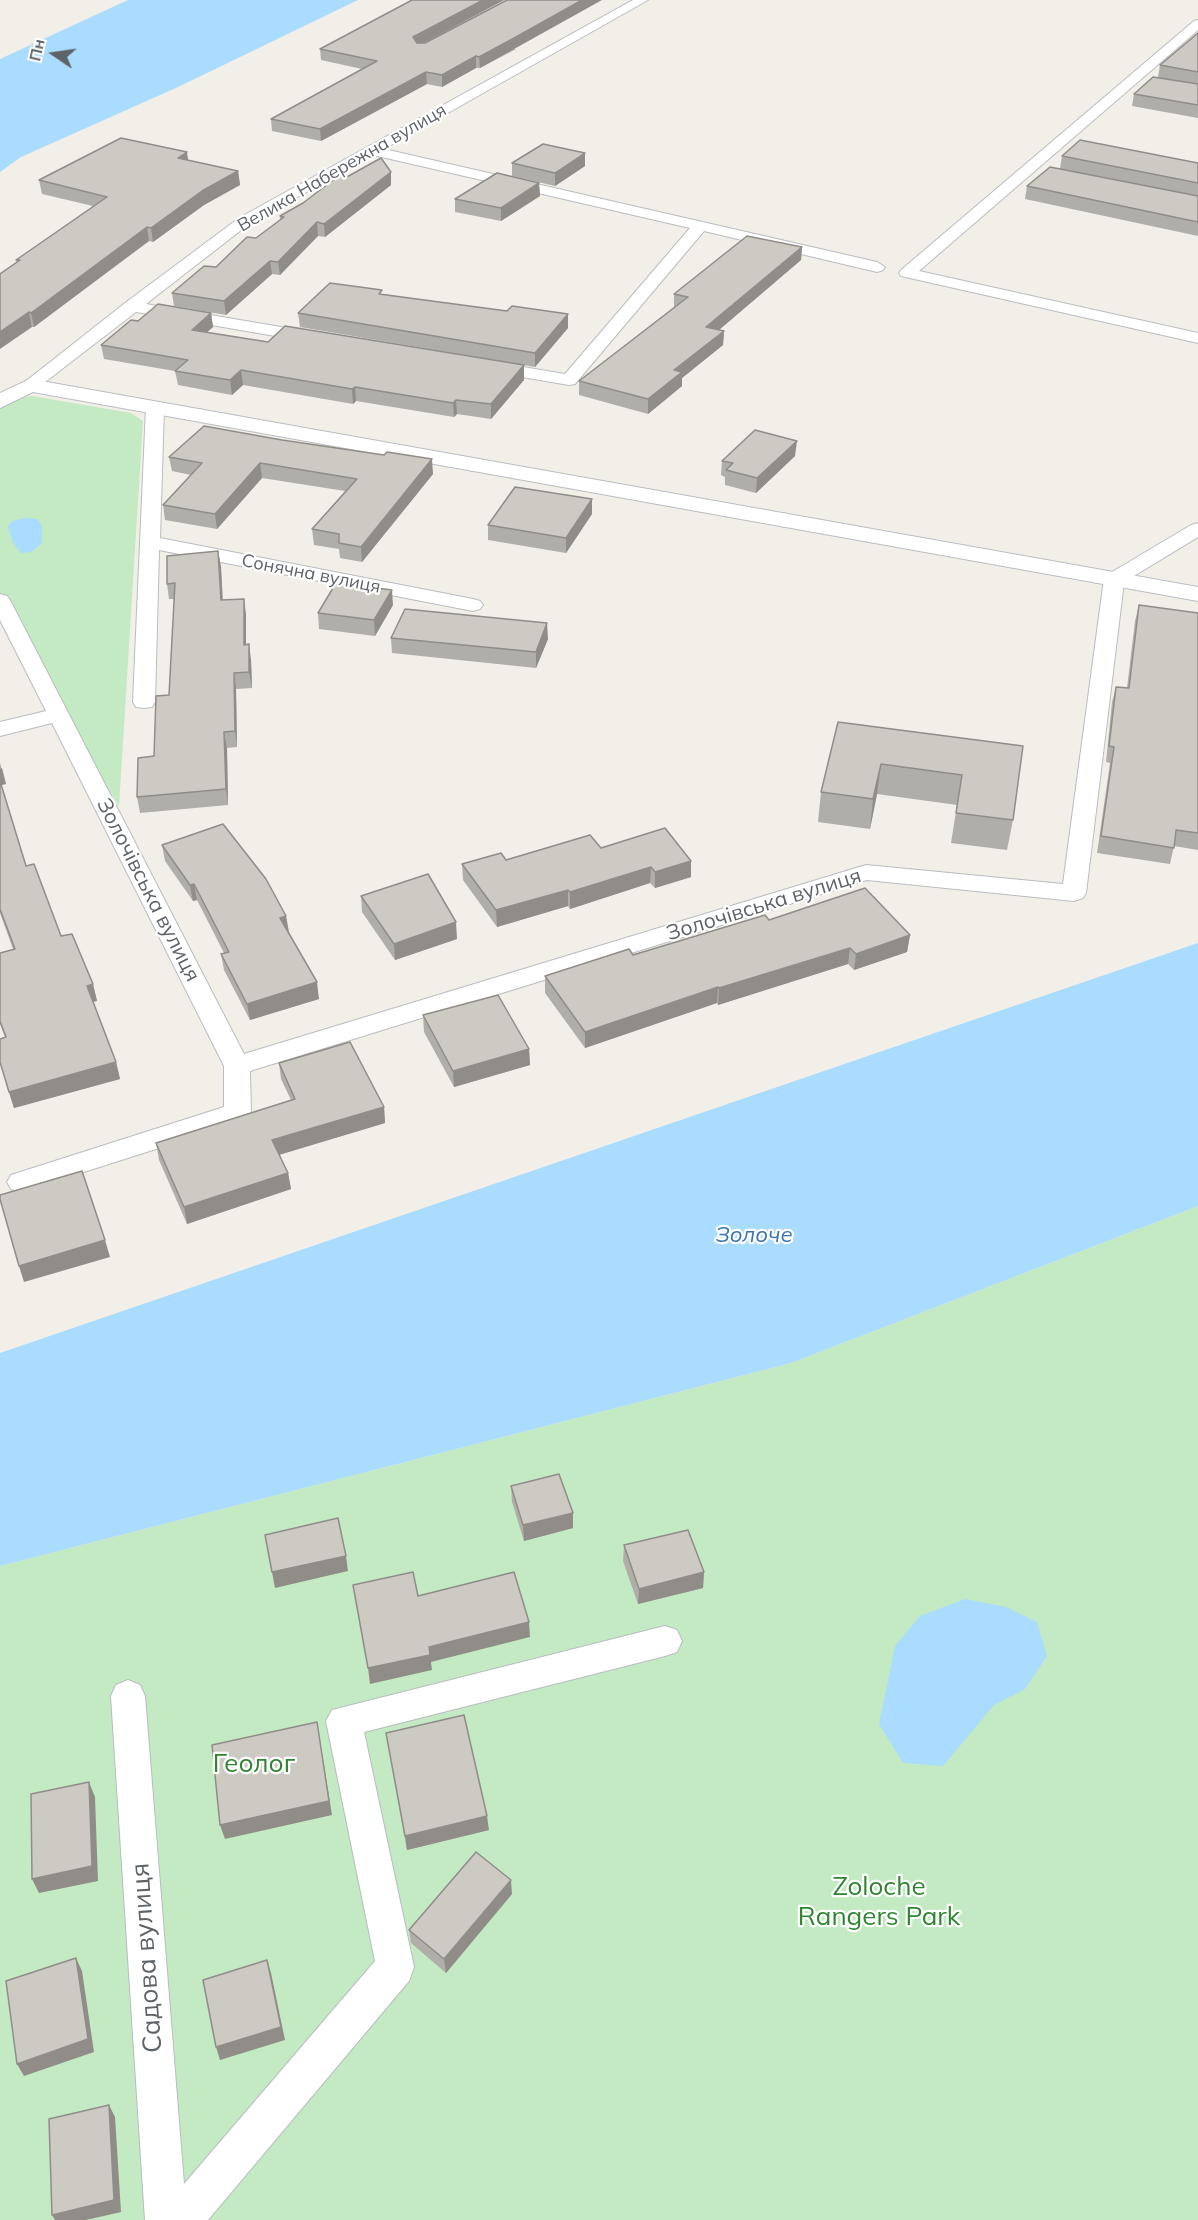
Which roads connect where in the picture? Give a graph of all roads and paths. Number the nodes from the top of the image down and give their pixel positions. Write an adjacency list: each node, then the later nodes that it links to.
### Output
1 (642, 0): 5 (street, Велика Набережна вулиця)
2 (1198, 24): 3 (street)
3 (1133, 79): 4 (street); 6 (street)
4 (1155, 83)
5 (369, 150): 8 (street); 10 (street, Велика Набережна вулиця)
6 (1028, 169): 7 (street); 11 (street)
7 (1051, 173)
8 (700, 226): 9 (street); 13 (street)
9 (877, 267)
10 (131, 306): 12 (street); 14 (street, Велика Набережна вулиця)
11 (1198, 338)
12 (327, 339)
13 (477, 365)
14 (30, 385): 15 (street, Велика Набережна вулиця); 16 (street)
15 (0, 402)
16 (155, 407): 18 (street); 19 (street)
17 (1198, 529): 19 (street)
18 (150, 543): 22 (street, Сонячна вулиця); 23 (street)
19 (1114, 579): 20 (street); 26 (street, Золочівська вулиця)
20 (1198, 594)
21 (0, 600): 24 (street, Золочівська вулиця)
22 (473, 605)
23 (144, 702)
24 (58, 715): 25 (street); 26 (street, Золочівська вулиця)
25 (0, 729)
26 (237, 1066): 27 (street, Золочівська вулиця)
27 (21, 1182)
28 (665, 1641): 31 (street)
29 (128, 1696): 30 (street, Садова вулиця)
30 (166, 2220)
31 (181, 2220)

